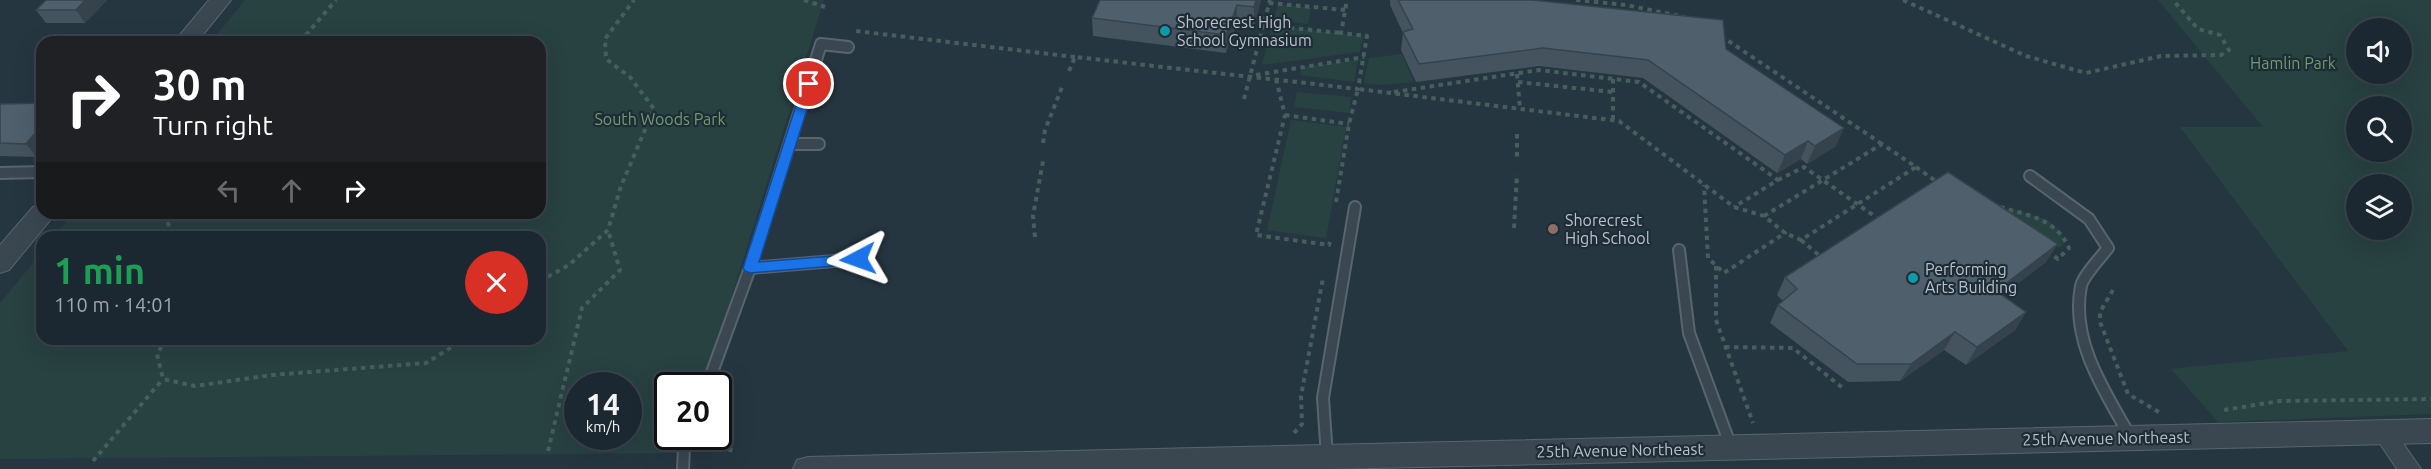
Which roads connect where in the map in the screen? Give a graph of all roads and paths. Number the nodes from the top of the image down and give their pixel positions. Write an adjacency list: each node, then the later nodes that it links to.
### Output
1 (220, 0): 17 (street)
2 (336, 0): 18 (path)
3 (634, 0): 62 (path)
4 (804, 0): 10 (path)
5 (1347, 0): 11 (path)
6 (1576, 0): 12 (path)
7 (1903, 0): 8 (path)
8 (2173, 0)
9 (1269, 1): 11 (path); 13 (path)
10 (825, 7)
11 (1345, 10): 15 (path)
12 (1688, 18)
13 (1263, 25): 15 (path); 24 (path)
14 (846, 30): 20 (path)
15 (1341, 33): 21 (path)
16 (1718, 33): 41 (path)
17 (190, 36)
18 (305, 36)
19 (848, 47): 39 (lane)
20 (1075, 57): 22 (path); 24 (path)
21 (1364, 57): 24 (path); 29 (path)
22 (1069, 71)
23 (1518, 74): 26 (path); 27 (path); 31 (path)
24 (1250, 76): 25 (path); 32 (path)
25 (1276, 79): 29 (path); 34 (path)
26 (1613, 79): 30 (path); 50 (path)
27 (1518, 82): 30 (path); 33 (path)
28 (1062, 87): 38 (path)
29 (1358, 90): 31 (path); 36 (path)
30 (1613, 92): 35 (path)
31 (1387, 93): 33 (path)
32 (1244, 99)
33 (1520, 109): 35 (path)
34 (1285, 115): 36 (path); 67 (path)
35 (1613, 120): 51 (path)
36 (1349, 124): 57 (path)
37 (1517, 134): 42 (path)
38 (1043, 143)
39 (791, 144): 40 (lane); 75 (lane)
40 (819, 144)
41 (1882, 144): 44 (path); 49 (path)
42 (1517, 157)
43 (1042, 161): 65 (path)
44 (1916, 167): 52 (path); 53 (path)
45 (36, 172): 46 (lane)
46 (0, 173)
47 (1517, 174): 61 (path)
48 (2030, 176): 92 (lane)
49 (1822, 179): 50 (path); 53 (path); 58 (path)
50 (1778, 180): 56 (path)
51 (1704, 185): 56 (path); 74 (path)
52 (1931, 190)
53 (1856, 203): 60 (path); 66 (path)
54 (1994, 206): 68 (path)
55 (1355, 207): 96 (lane)
56 (1734, 207): 58 (path)
57 (1335, 212)
58 (1764, 216): 63 (path)
59 (37, 219): 73 (street)
60 (1872, 227)
61 (1514, 228)
62 (608, 230): 77 (path); 95 (path)
63 (1785, 233): 66 (path); 74 (path)
64 (1331, 234): 67 (path)
65 (1035, 237)
66 (1801, 240): 71 (path)
67 (1329, 245): 70 (path)
68 (2039, 247)
69 (1679, 250): 93 (lane)
70 (1327, 256)
71 (1823, 258)
72 (858, 259): 75 (lane)
73 (0, 263)
74 (1716, 265): 81 (path)
75 (750, 268): 82 (lane)
76 (1325, 268): 91 (path)
77 (546, 278)
78 (2113, 290): 87 (path)
79 (162, 345): 83 (path)
80 (455, 345): 83 (path)
81 (1725, 347): 84 (path); 88 (path)
82 (712, 372)
83 (162, 380): 97 (path)
84 (1845, 388)
85 (2431, 399): 86 (path)
86 (2213, 411)
87 (2169, 418)
88 (1755, 428)
89 (2431, 431): 90 (street, 25th Avenue Northeast)
90 (2383, 432): 92 (street, 25th Avenue Northeast); 101 (street)
91 (1293, 438)
92 (2131, 438): 93 (street, 25th Avenue Northeast)
93 (1731, 447): 98 (street, 25th Avenue Northeast)
94 (684, 450): 99 (lane)
95 (548, 451)
96 (1327, 457): 98 (street, 25th Avenue Northeast); 100 (street, 25th Avenue Northeast)
97 (93, 460)
98 (1540, 460)
99 (683, 469)
100 (808, 469)
101 (2410, 469)

